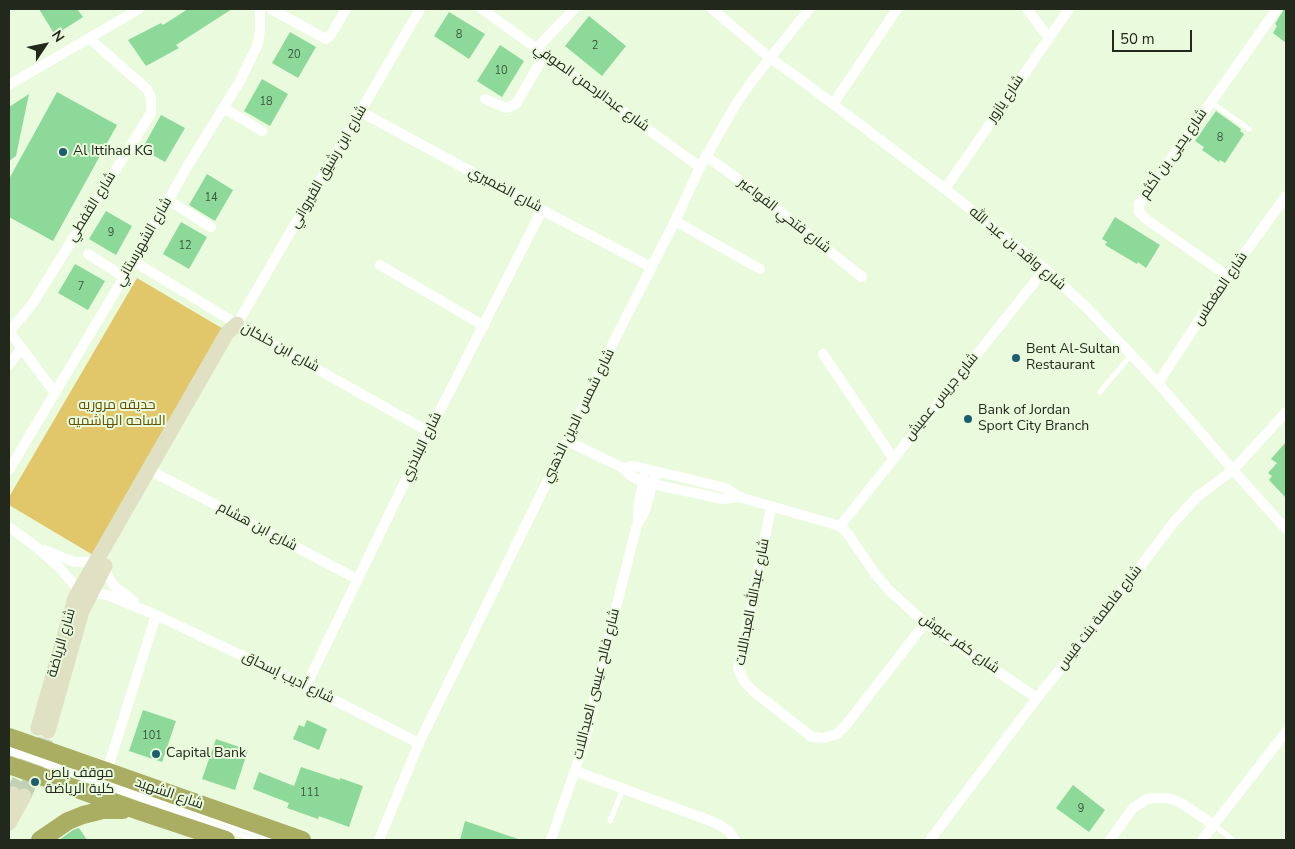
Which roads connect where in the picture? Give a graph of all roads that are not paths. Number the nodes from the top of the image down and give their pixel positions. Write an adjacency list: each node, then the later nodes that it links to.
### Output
1 (139, 9): 15 (street)
2 (260, 9): 22 (street, شارع الشهرستاني)
3 (271, 9): 4 (street)
4 (346, 9)
5 (420, 9): 23 (street, شارع ابن رشيق القيرواني)
6 (483, 9): 16 (street, شارع عبدالرحمن الصوفي)
7 (574, 9): 16 (street)
8 (712, 9): 17 (street, شارع واقد بن عبد الله)
9 (809, 9): 17 (street, شارع شمس الدين الذهبي)
10 (1027, 9): 14 (street)
11 (1069, 9): 14 (street, شارع يازور)
12 (1277, 9): 20 (street, شارع يحيى بن أكثم)
13 (891, 11): 21 (street)
14 (1048, 37): 28 (street, شارع يازور)
15 (90, 39): 18 (street); 45 (street, شارع القفطي)
16 (541, 51): 19 (street); 27 (street, شارع عبدالرحمن الصوفي)
17 (770, 58): 21 (street, شارع واقد بن عبد الله); 26 (street, شارع شمس الدين الذهبي)
18 (9, 85)
19 (485, 99)
20 (1211, 102): 24 (lane); 40 (street, شارع يحيى بن أكثم)
21 (833, 104): 28 (street, شارع واقد بن عبد الله)
22 (224, 108): 25 (street); 30 (street, شارع الشهرستاني)
23 (360, 112): 31 (street, شارع الضميري); 43 (street, شارع ابن رشيق القيرواني)
24 (1249, 129)
25 (262, 131)
26 (706, 156): 27 (street, شارع شمس الدين الذهبي); 42 (street, شارع فتحي الفواعير)
27 (700, 167): 32 (street, شارع شمس الدين الذهبي)
28 (945, 189): 39 (street, شارع واقد بن عبد الله)
29 (1286, 196): 40 (street, شارع المغطس)
30 (168, 200): 33 (street); 35 (street, شارع الشهرستاني)
31 (542, 210): 37 (street, شارع الضميري); 44 (street, شارع البلاذري)
32 (675, 221): 37 (street, شارع شمس الدين الذهبي); 38 (street)
33 (211, 227)
34 (88, 254): 41 (street)
35 (133, 261): 41 (street, شارع الشهرستاني); 43 (street, شارع ابن خلكان)
36 (380, 265): 44 (street)
37 (651, 267): 55 (street, شارع شمس الدين الذهبي)
38 (760, 269)
39 (1045, 269): 48 (street, شارع واقد بن عبد الله); 56 (street, شارع جريس عميش)
40 (1228, 276): 50 (street, شارع المغطس)
41 (124, 277): 52 (street, شارع الشهرستاني)
42 (862, 277)
43 (237, 324): 54 (street, شارع ابن خلكان); 62 (main road, شارع ابن رشيق القيرواني); 72 (main road, شارع ابن رشيق القيرواني)
44 (484, 326): 54 (street, شارع البلاذري)
45 (9, 332): 46 (street)
46 (21, 349): 49 (street); 52 (street)
47 (823, 354): 56 (street)
48 (1131, 354): 50 (street, شارع واقد بن عبد الله); 51 (lane)
49 (9, 366)
50 (1158, 383): 60 (street, شارع واقد بن عبد الله)
51 (1100, 392)
52 (54, 394): 59 (street, شارع الشهرستاني)
53 (1286, 412): 60 (street, شارع فاطمة بنت قيس)
54 (429, 432): 73 (street, شارع البلاذري)
55 (567, 441): 57 (street); 82 (street, شارع شمس الدين الذهبي)
56 (893, 458): 68 (street, شارع جريس عميش)
57 (623, 468): 58 (street); 63 (street)
58 (646, 469): 61 (street); 63 (street, شارع فالح عيسى العبداللات)
59 (9, 470)
60 (1233, 470): 70 (street, شارع واقد بن عبد الله); 78 (street, شارع فاطمة بنت قيس)
61 (656, 472): 64 (street, شارع فالح عيسى العبداللات); 65 (street)
62 (157, 474): 72 (main road, شارع ابن رشيق القيرواني); 73 (street, شارع ابن هشام)
63 (643, 482): 64 (street); 67 (street, شارع فالح عيسى العبداللات)
64 (654, 484): 65 (street); 67 (street, شارع فالح عيسى العبداللات)
65 (739, 497): 66 (street)
66 (771, 508): 68 (street); 76 (street, شارع عبدالله العبداللات)
67 (638, 525): 87 (street, شارع فالح عيسى العبداللات)
68 (840, 526): 76 (street, شارع كفر عبوش)
69 (9, 527): 71 (street)
70 (1286, 529)
71 (34, 546): 72 (street); 74 (street)
72 (101, 564): 74 (main road, شارع الرياضة); 75 (street, شارع أديب إسحاق)
73 (357, 579): 77 (street, شارع البلاذري)
74 (85, 592): 75 (street, شارع أديب إسحاق); 79 (main road, شارع الرياضة)
75 (156, 615): 77 (street, شارع أديب إسحاق); 86 (street)
76 (925, 623): 78 (street, شارع كفر عبوش)
77 (306, 686): 82 (street, شارع أديب إسحاق)
78 (1037, 698): 102 (street, شارع فاطمة بنت قيس)
79 (43, 730)
80 (1286, 732): 93 (street)
81 (9, 737): 86 (highway, شارع الشهيد)
82 (418, 743): 99 (street, شارع شمس الدين الذهبي)
83 (9, 746): 97 (lane)
84 (9, 752): 96 (lane)
85 (9, 765): 90 (highway, شارع الشهيد)
86 (106, 771): 98 (highway, شارع الشهيد)
87 (575, 771): 88 (street); 100 (street, شارع فالح عيسى العبداللات)
88 (623, 789): 91 (lane); 101 (street)
89 (15, 797): 92 (main road)
90 (138, 812): 94 (highway); 95 (highway, شارع الشهيد)
91 (610, 821)
92 (9, 824)
93 (1214, 825): 103 (street); 104 (street); 105 (lane)
94 (40, 840)
95 (226, 840)
96 (256, 840)
97 (273, 840)
98 (302, 840)
99 (379, 840)
100 (551, 840)
101 (735, 840)
102 (930, 840)
103 (1110, 840)
104 (1202, 840)
105 (1233, 840)

